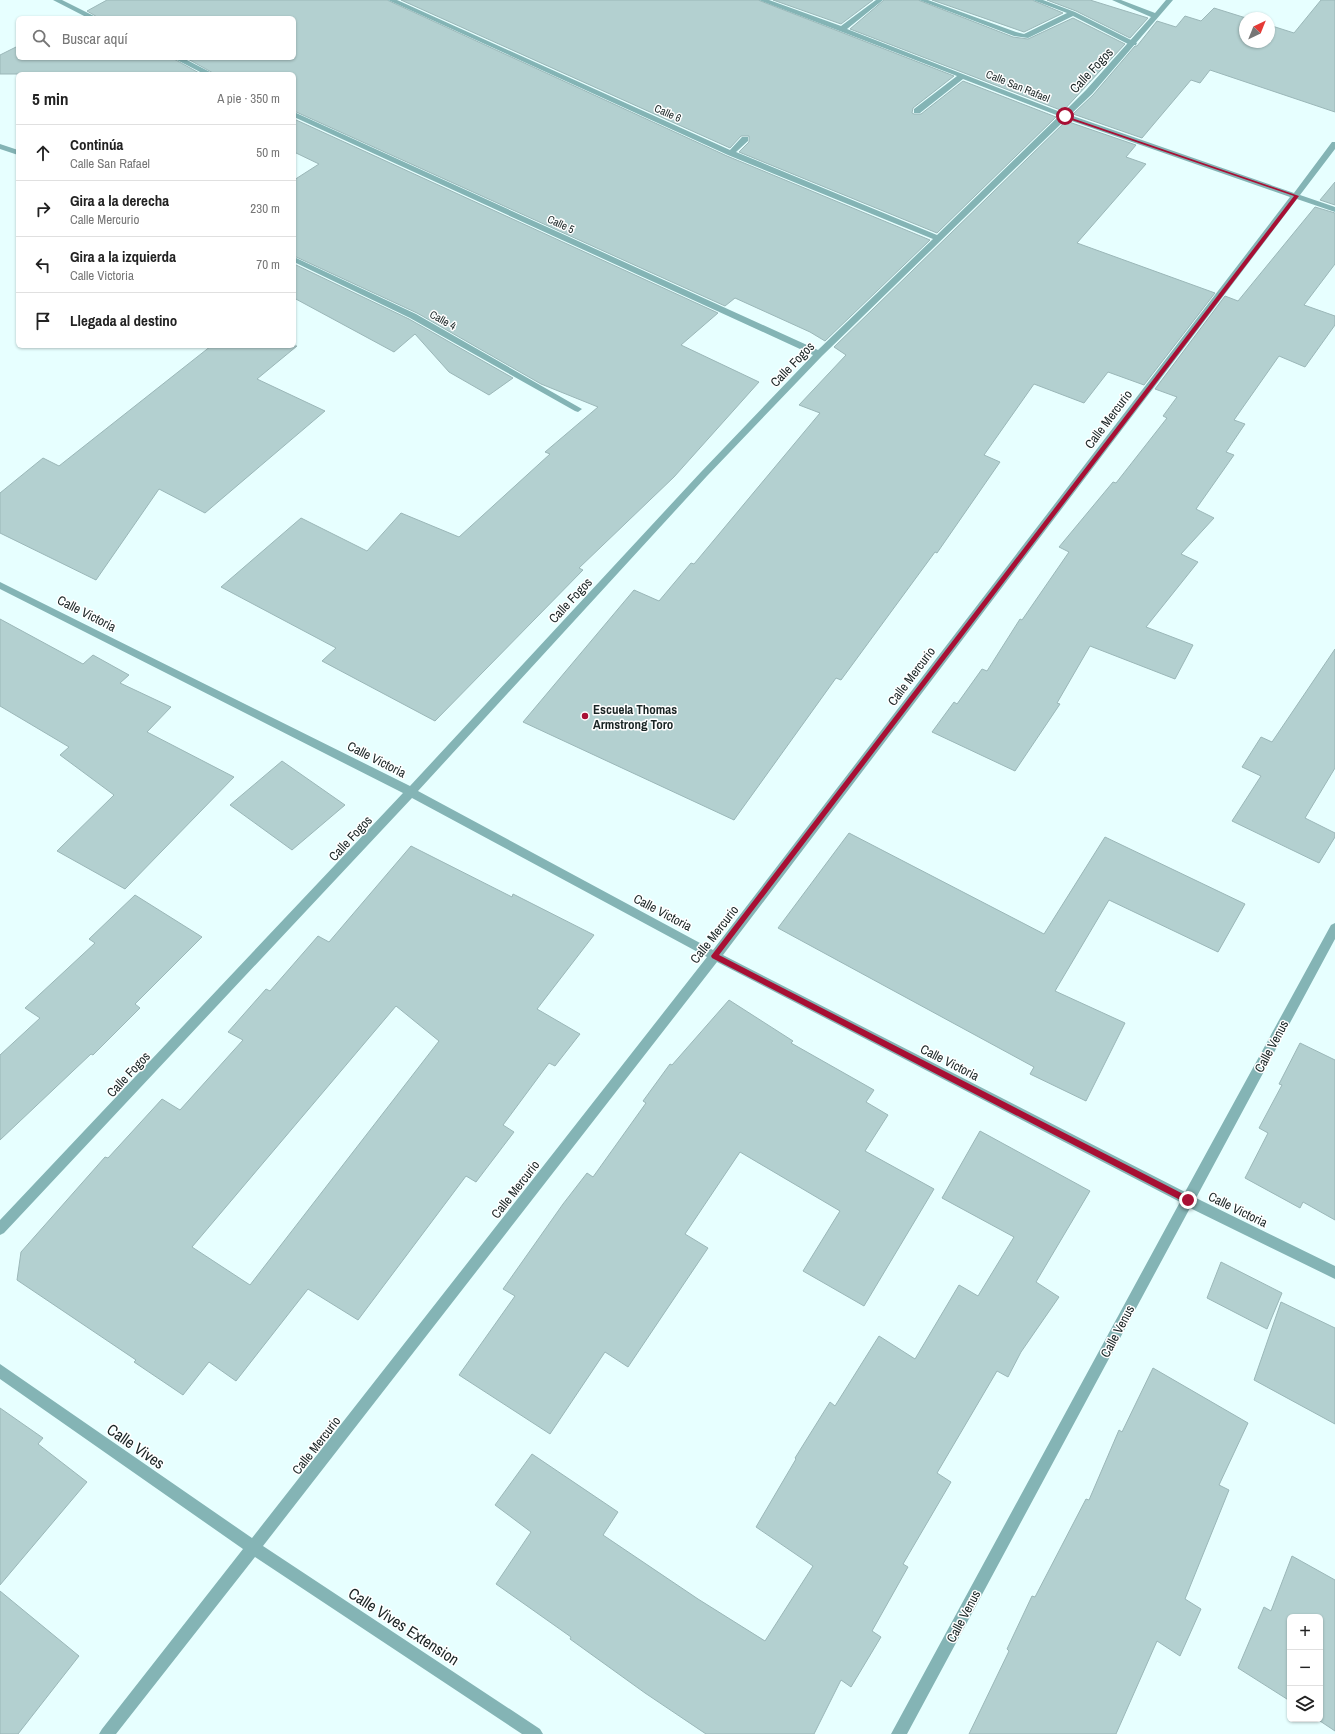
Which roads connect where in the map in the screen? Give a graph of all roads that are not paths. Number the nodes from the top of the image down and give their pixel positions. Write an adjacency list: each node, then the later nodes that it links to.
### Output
1 (56, 0): 10 (street)
2 (391, 0): 24 (street, Calle 6)
3 (762, 0): 12 (street, Calle San Rafael)
4 (880, 0): 12 (street)
5 (922, 0): 9 (street)
6 (1036, 0): 9 (street)
7 (1115, 0): 11 (street)
8 (1170, 0): 11 (street, Calle Fogos)
9 (1073, 13): 13 (street)
10 (90, 16)
11 (1156, 16): 13 (street, Calle Fogos)
12 (842, 29): 16 (street, Calle San Rafael)
13 (1133, 44): 19 (street, Calle Fogos)
14 (181, 60): 15 (street)
15 (206, 72)
16 (962, 76): 17 (street); 19 (street, Calle San Rafael)
17 (917, 111)
18 (296, 115): 29 (street, Calle 5)
19 (1065, 116): 25 (street, Calle San Rafael); 27 (street, Calle Fogos)
20 (745, 139): 24 (street)
21 (1335, 144): 25 (street, Calle Mercurio)
22 (0, 146): 23 (street)
23 (16, 152)
24 (731, 153): 27 (street, Calle 6)
25 (1296, 196): 26 (street, Calle San Rafael); 34 (street, Calle Mercurio)
26 (1335, 210)
27 (939, 239): 29 (street, Calle Fogos)
28 (296, 261): 30 (street, Calle 4)
29 (819, 354): 32 (street, Calle Fogos)
30 (578, 409)
31 (0, 585): 32 (street, Calle Victoria)
32 (412, 792): 34 (street, Calle Victoria); 36 (street, Calle Fogos)
33 (1335, 928): 35 (street, Calle Venus)
34 (715, 956): 35 (street, Calle Victoria); 39 (street, Calle Mercurio)
35 (1188, 1200): 37 (street, Calle Victoria); 42 (street, Calle Venus)
36 (0, 1229)
37 (1335, 1273)
38 (0, 1371): 39 (street, Calle Vives)
39 (253, 1548): 40 (street, Calle Mercurio); 41 (street, Calle Vives Extension)
40 (107, 1734)
41 (535, 1734)
42 (899, 1734)

